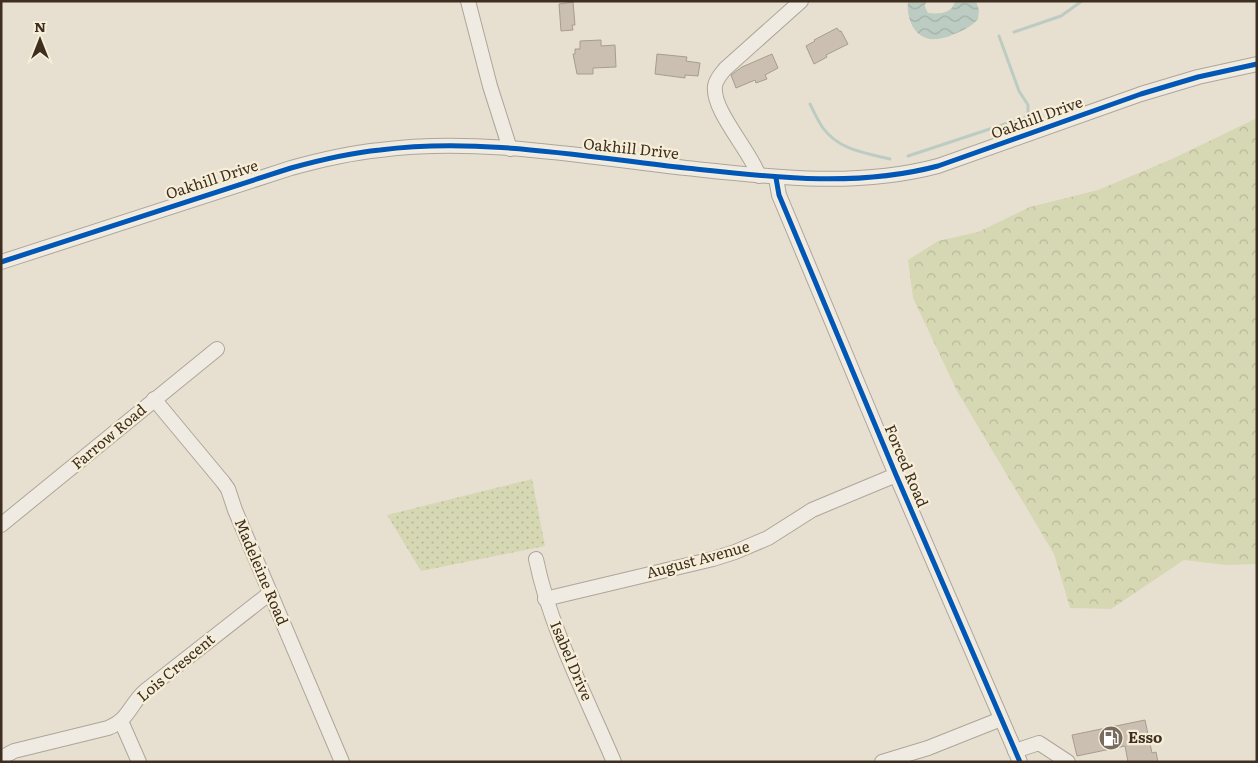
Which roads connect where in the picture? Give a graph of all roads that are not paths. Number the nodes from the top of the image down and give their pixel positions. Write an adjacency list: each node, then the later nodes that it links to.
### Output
1 (468, 1): 4 (street)
2 (801, 1): 5 (street)
3 (1257, 64): 6 (street, Oakhill Drive)
4 (510, 149): 5 (street, Oakhill Drive); 7 (street, Oakhill Drive)
5 (759, 176): 6 (street, Oakhill Drive)
6 (776, 178): 10 (street, Forced Road)
7 (1, 262)
8 (217, 349): 9 (street, Farrow Road)
9 (154, 399): 11 (street, Farrow Road); 13 (street, Madeleine Road)
10 (896, 475): 14 (street, August Avenue); 15 (street, Forced Road)
11 (1, 525)
12 (536, 558): 14 (street, Isabel Drive)
13 (270, 593): 16 (street, Lois Crescent); 20 (street, Madeleine Road)
14 (545, 599): 21 (street, Isabel Drive)
15 (1001, 719): 17 (street, Forced Road); 22 (street)
16 (121, 721): 18 (street); 19 (street)
17 (1017, 756): 23 (street)
18 (1, 758)
19 (139, 762)
20 (342, 762)
21 (614, 762)
22 (882, 762)
23 (1068, 762)

